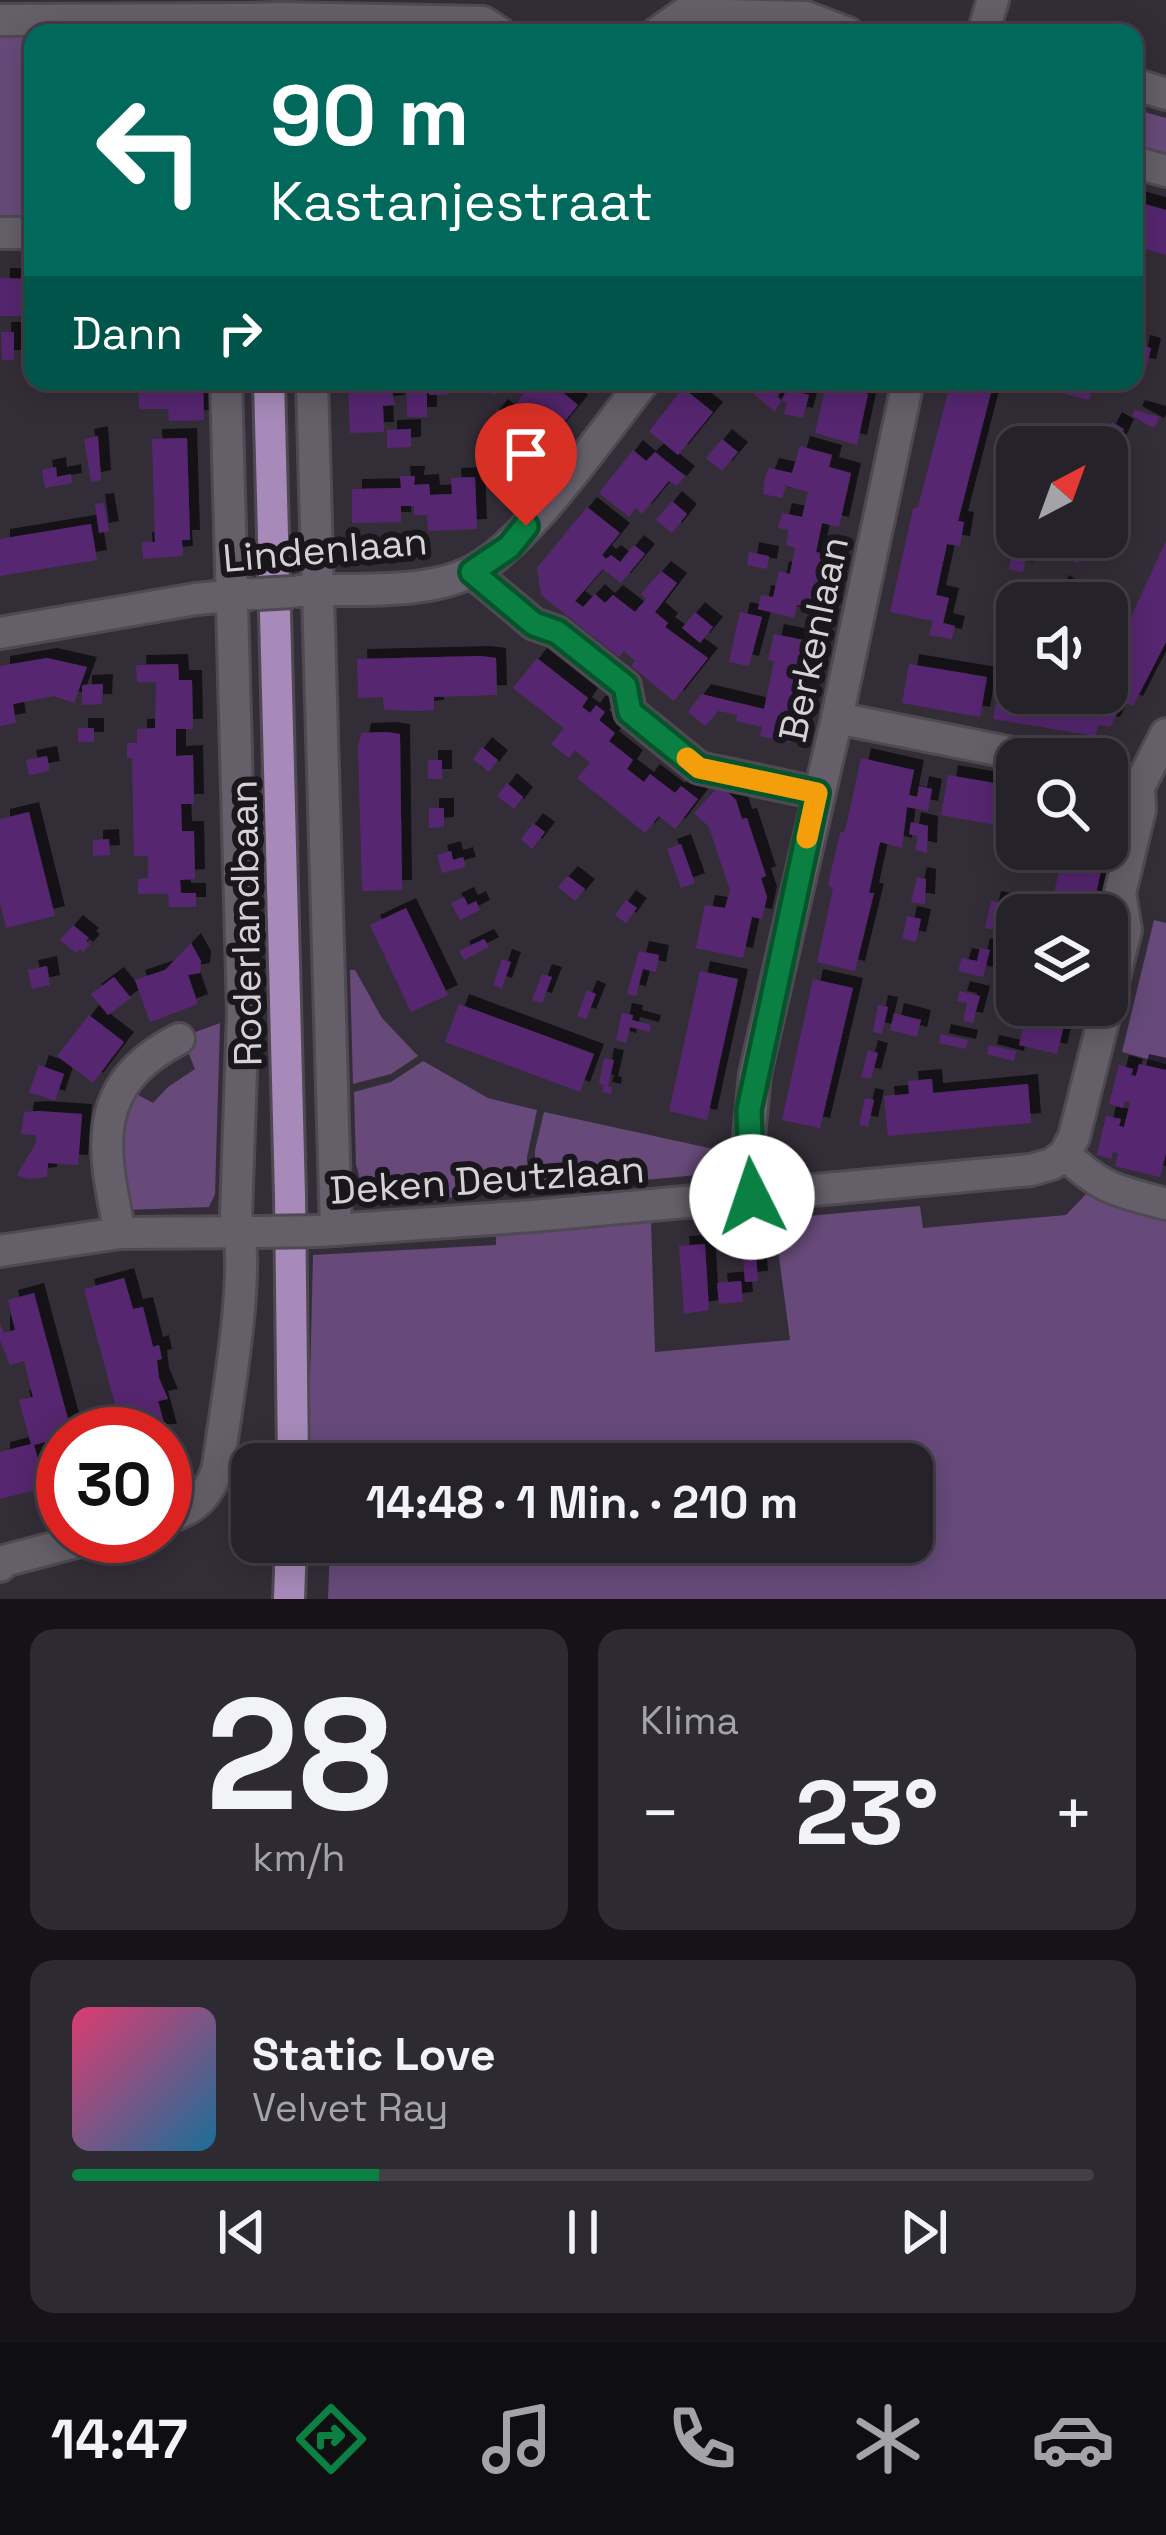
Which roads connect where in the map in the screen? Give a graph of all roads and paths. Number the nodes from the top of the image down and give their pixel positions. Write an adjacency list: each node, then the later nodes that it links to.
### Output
1 (255, 19): 2 (street); 3 (street)
2 (0, 20)
3 (486, 24)
4 (670, 24): 5 (street)
5 (824, 24)
6 (227, 390): 13 (street)
7 (269, 390): 29 (main road, Roderlandbaan)
8 (312, 390): 12 (street)
9 (637, 390): 11 (street, Lindenlaan)
10 (906, 390): 15 (street, Berkenlaan)
11 (472, 572): 12 (street, Lindenlaan); 20 (street)
12 (305, 591): 13 (street, Lindenlaan, bridge); 25 (street)
13 (244, 594): 14 (street, Lindenlaan); 27 (street)
14 (0, 633)
15 (837, 718): 17 (street); 20 (street, Berkenlaan)
16 (1166, 734): 19 (street)
17 (996, 750)
18 (1128, 784): 19 (street)
19 (1139, 787): 22 (street)
20 (817, 793): 23 (street, Berkenlaan)
21 (178, 1039): 26 (street)
22 (1065, 1154): 23 (street, Deken Deutzlaan); 24 (street)
23 (752, 1197): 25 (street, Deken Deutzlaan)
24 (1166, 1204)
25 (327, 1230): 27 (street, Deken Deutzlaan, bridge)
26 (120, 1233): 27 (street, Deken Deutzlaan); 28 (street, Deken Deutzlaan)
27 (251, 1233): 30 (street)
28 (0, 1250)
29 (293, 1443)
30 (192, 1507)
31 (36, 1554): 33 (street)
32 (290, 1563): 34 (main road)
33 (0, 1564)
34 (289, 1599)

